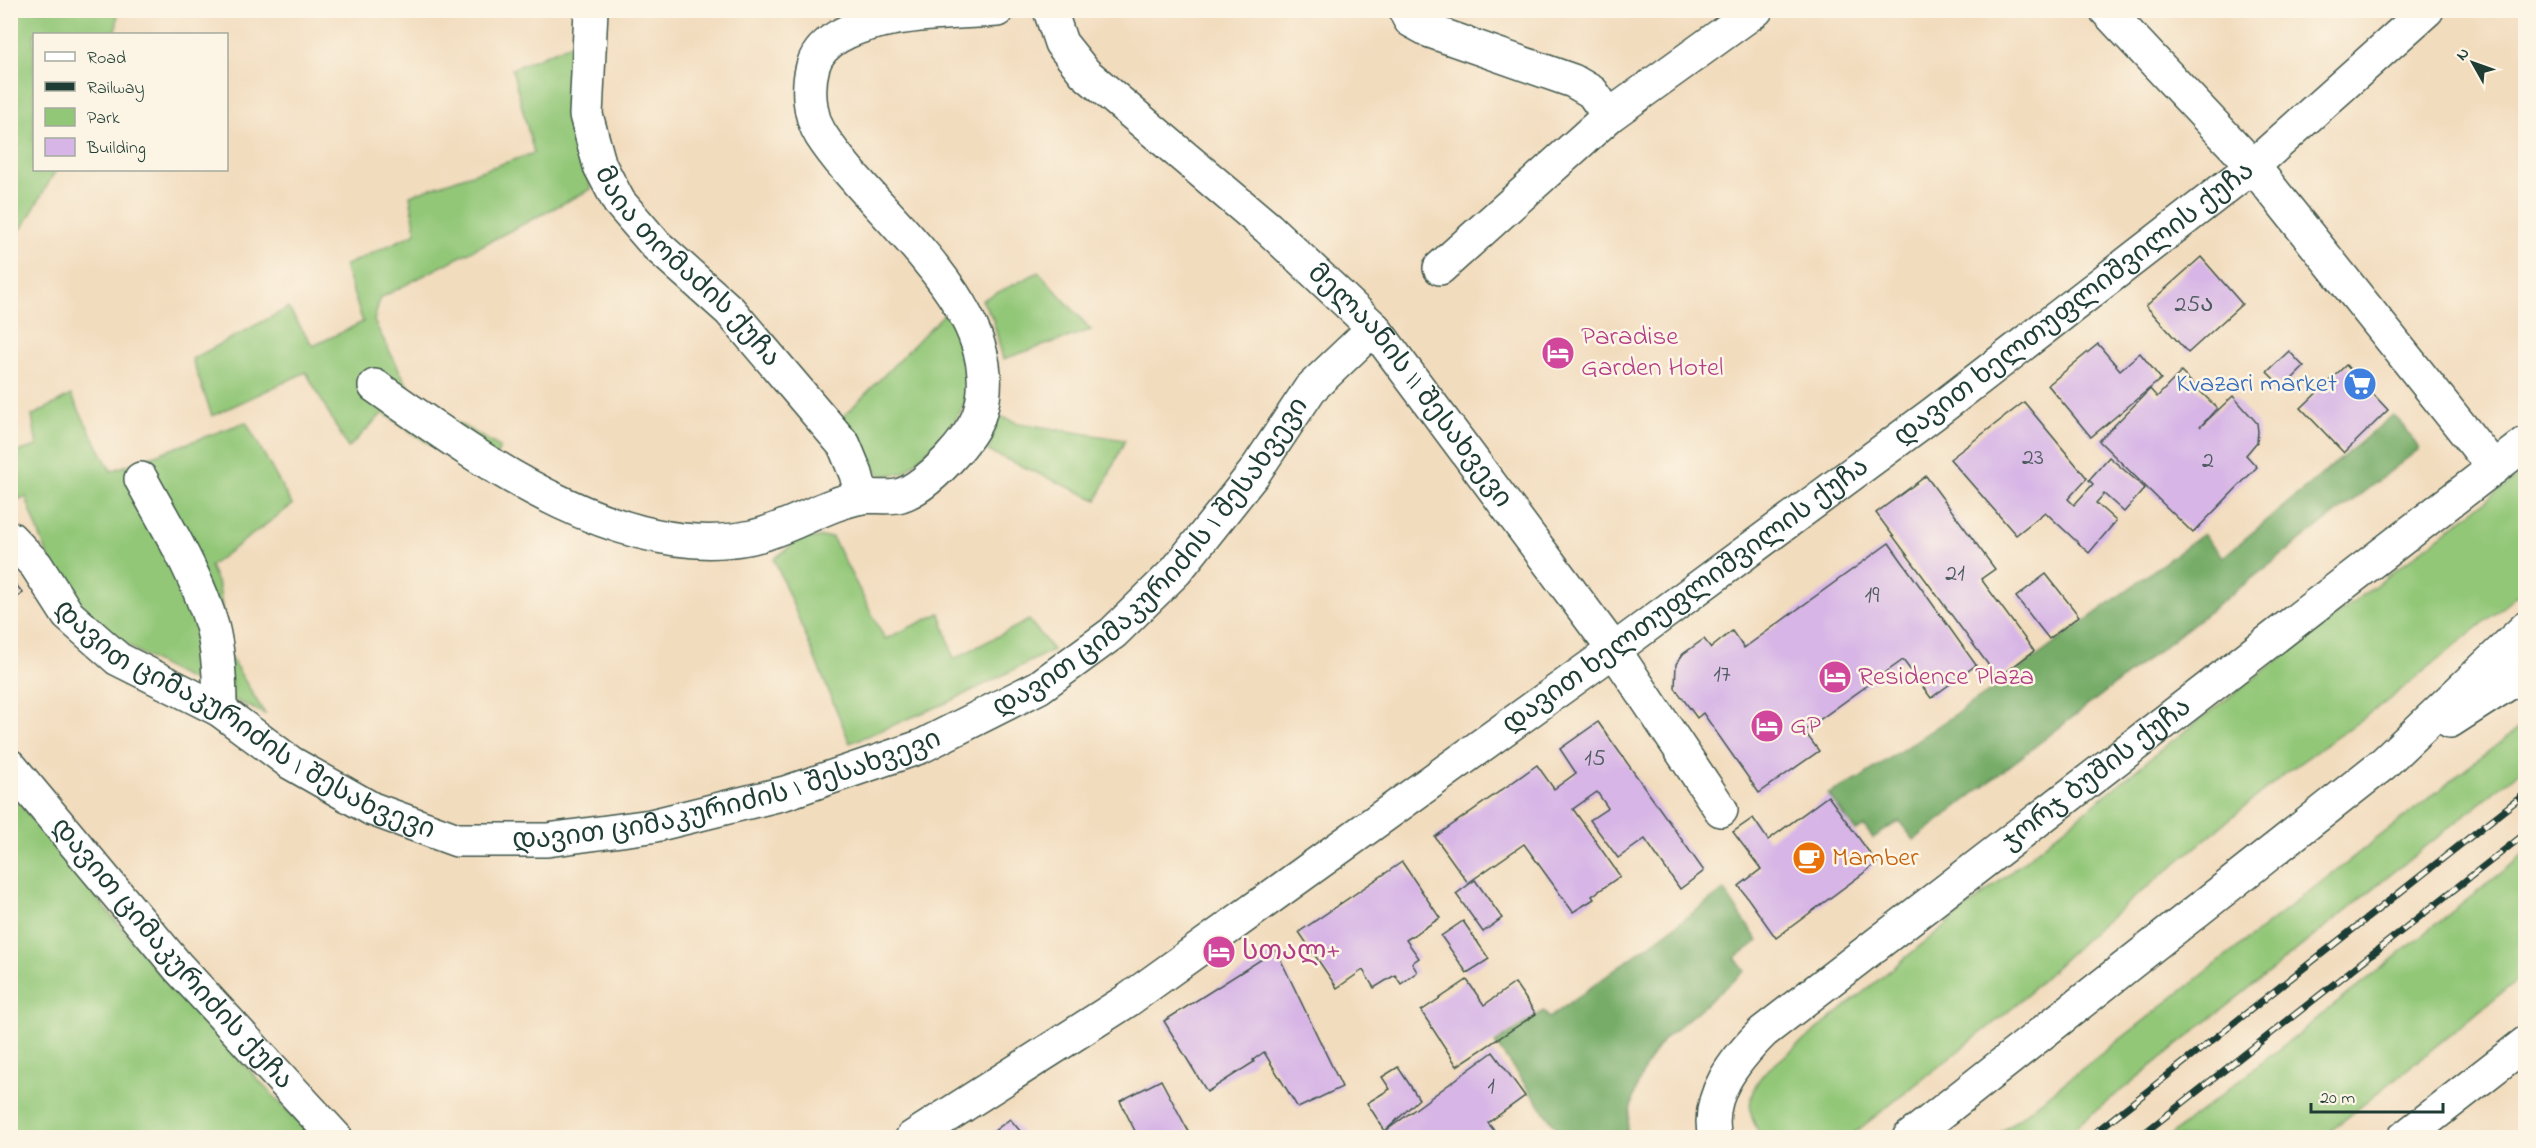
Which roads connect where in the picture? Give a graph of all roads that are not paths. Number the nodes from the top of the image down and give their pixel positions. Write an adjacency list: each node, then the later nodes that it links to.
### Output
1 (591, 10): 16 (street, მაია თომაძის ქუჩა)
2 (997, 10): 16 (street)
3 (1050, 10): 11 (street, მელაანის II შესახვევი)
4 (1405, 10): 8 (street)
5 (1756, 10): 8 (street)
6 (2106, 10): 9 (street)
7 (2427, 10): 9 (street, დავით ხელთუფლიშვილის ქუჩა)
8 (1609, 116): 10 (street)
9 (2253, 166): 14 (street); 19 (street, დავით ხელთუფლიშვილის ქუჩა)
10 (1440, 268)
11 (1374, 328): 19 (street, მელაანის II შესახვევი); 21 (street, დავით ციმაკურიძის I შესახვევი)
12 (375, 386): 16 (street)
13 (2526, 443): 14 (street, ჯორჯ ბუშის ქუჩა)
14 (2494, 468): 26 (street, ჯორჯ ბუშის ქუჩა)
15 (141, 479): 21 (street)
16 (862, 497)
17 (10, 538): 21 (street, დავით ციმაკურიძის I შესახვევი)
18 (2526, 628): 22 (street)
19 (1614, 650): 24 (street, მელაანის II შესახვევი); 28 (street, დავით ხელთუფლიშვილის ქუჩა)
20 (2526, 672): 22 (street)
21 (220, 710)
22 (2383, 764): 31 (street)
23 (10, 766): 27 (street, დავით ციმაკურიძის ქუჩა)
24 (1721, 810)
25 (2526, 1043): 32 (street)
26 (1716, 1105): 29 (street); 30 (street, ჯორჯ ბუშის ქუჩა)
27 (336, 1137)
28 (912, 1137)
29 (1702, 1137)
30 (1716, 1137)
31 (1909, 1137)
32 (2404, 1137)

